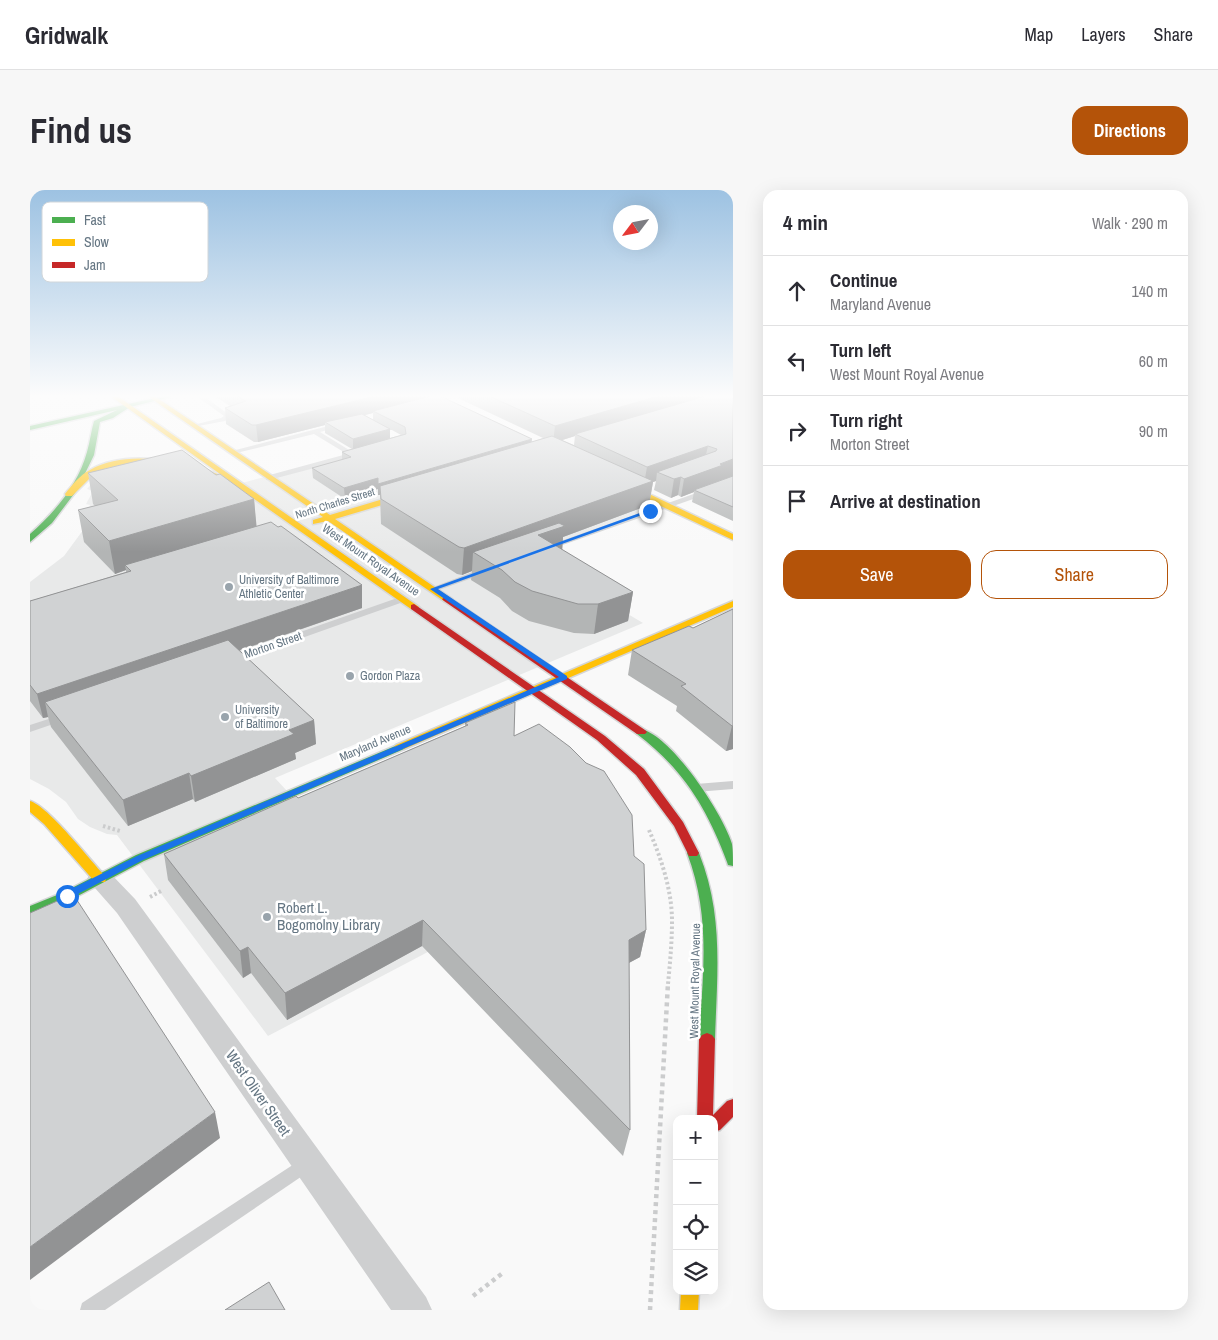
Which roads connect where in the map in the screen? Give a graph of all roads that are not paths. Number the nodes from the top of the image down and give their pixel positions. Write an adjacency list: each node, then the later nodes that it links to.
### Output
1 (92, 447): 16 (main road)
2 (187, 447): 13 (main road)
3 (225, 447): 7 (main road, West Mount Royal Avenue)
4 (250, 447): 7 (lane)
5 (340, 447): 8 (lane)
6 (369, 450): 8 (lane)
7 (232, 452): 10 (main road, West Mount Royal Avenue)
8 (353, 455): 10 (lane)
9 (602, 474): 15 (main road)
10 (269, 478): 18 (main road, West Mount Royal Avenue)
11 (733, 482): 17 (lane)
12 (652, 486): 15 (lane)
13 (243, 487): 16 (main road); 19 (main road, West Mount Royal Avenue)
14 (423, 490): 18 (main road, North Charles Street)
15 (637, 491): 17 (main road)
16 (69, 494): 22 (main road)
17 (667, 506): 21 (main road); 23 (lane)
18 (328, 518): 19 (main road, North Charles Street); 25 (main road, West Mount Royal Avenue)
19 (300, 527): 20 (main road, North Charles Street); 26 (main road, West Mount Royal Avenue)
20 (285, 531)
21 (733, 537)
22 (30, 539)
23 (536, 552)
24 (499, 565): 25 (lane)
25 (433, 589): 29 (main road, West Mount Royal Avenue)
26 (403, 599): 28 (lane, Morton Street); 30 (main road, West Mount Royal Avenue)
27 (733, 604): 29 (main road, Maryland Avenue)
28 (217, 664)
29 (564, 678): 30 (main road, Maryland Avenue); 34 (main road, West Mount Royal Avenue)
30 (534, 691): 38 (main road, Maryland Avenue); 41 (main road, West Mount Royal Avenue)
31 (77, 713): 32 (lane)
32 (30, 729)
33 (733, 785): 34 (lane)
34 (696, 788): 36 (main road); 37 (main road, West Mount Royal Avenue)
35 (30, 805): 38 (main road)
36 (733, 828)
37 (733, 862)
38 (100, 879): 39 (main road, Maryland Avenue); 43 (street, West Oliver Street)
39 (30, 912)
40 (733, 1106): 42 (main road)
41 (704, 1115)
42 (718, 1121)
43 (308, 1163): 45 (lane); 46 (street, West Oliver Street)
44 (690, 1295): 47 (main road)
45 (89, 1310)
46 (413, 1310)
47 (689, 1310)

